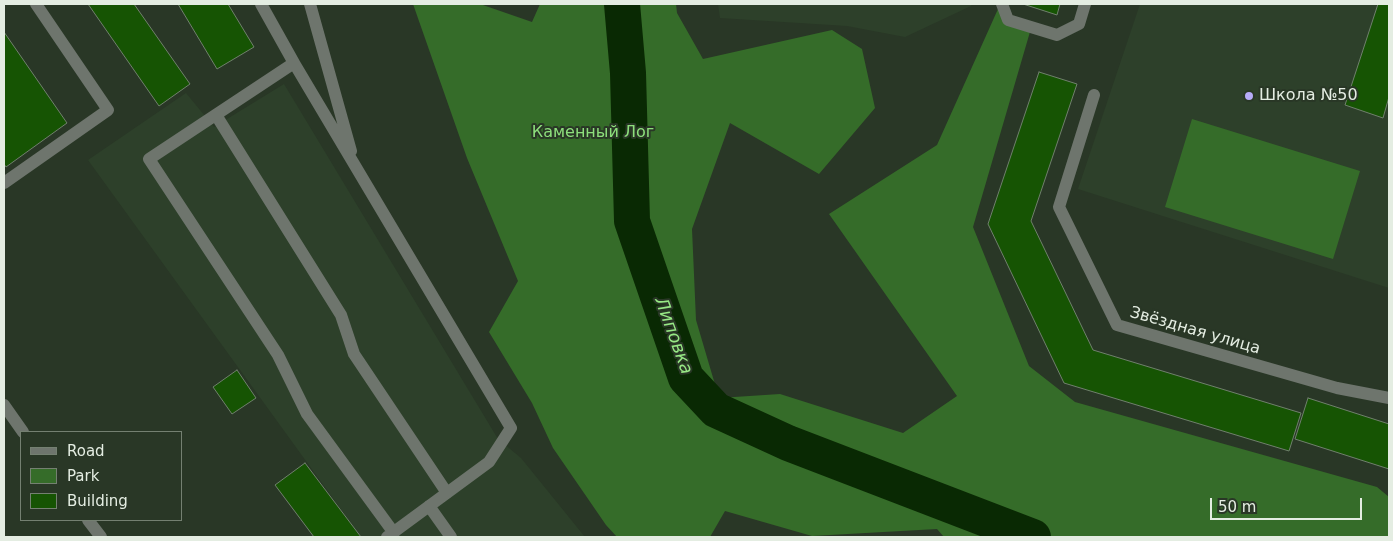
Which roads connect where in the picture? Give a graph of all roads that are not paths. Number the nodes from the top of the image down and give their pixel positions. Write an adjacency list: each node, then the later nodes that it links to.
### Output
1 (36, 4): 10 (street)
2 (261, 4): 6 (street)
3 (310, 4): 9 (street)
4 (1002, 4): 5 (street)
5 (1085, 4)
6 (294, 63): 8 (street); 9 (street)
7 (1094, 95): 11 (street, Звёздная улица)
8 (216, 115): 14 (street); 17 (street)
9 (356, 169): 14 (street)
10 (6, 179)
11 (1389, 398)
12 (4, 406): 13 (street)
13 (23, 431)
14 (447, 493): 15 (street)
15 (430, 506): 17 (street); 19 (street)
16 (89, 521): 18 (street)
17 (390, 535)
18 (101, 537)
19 (451, 537)

